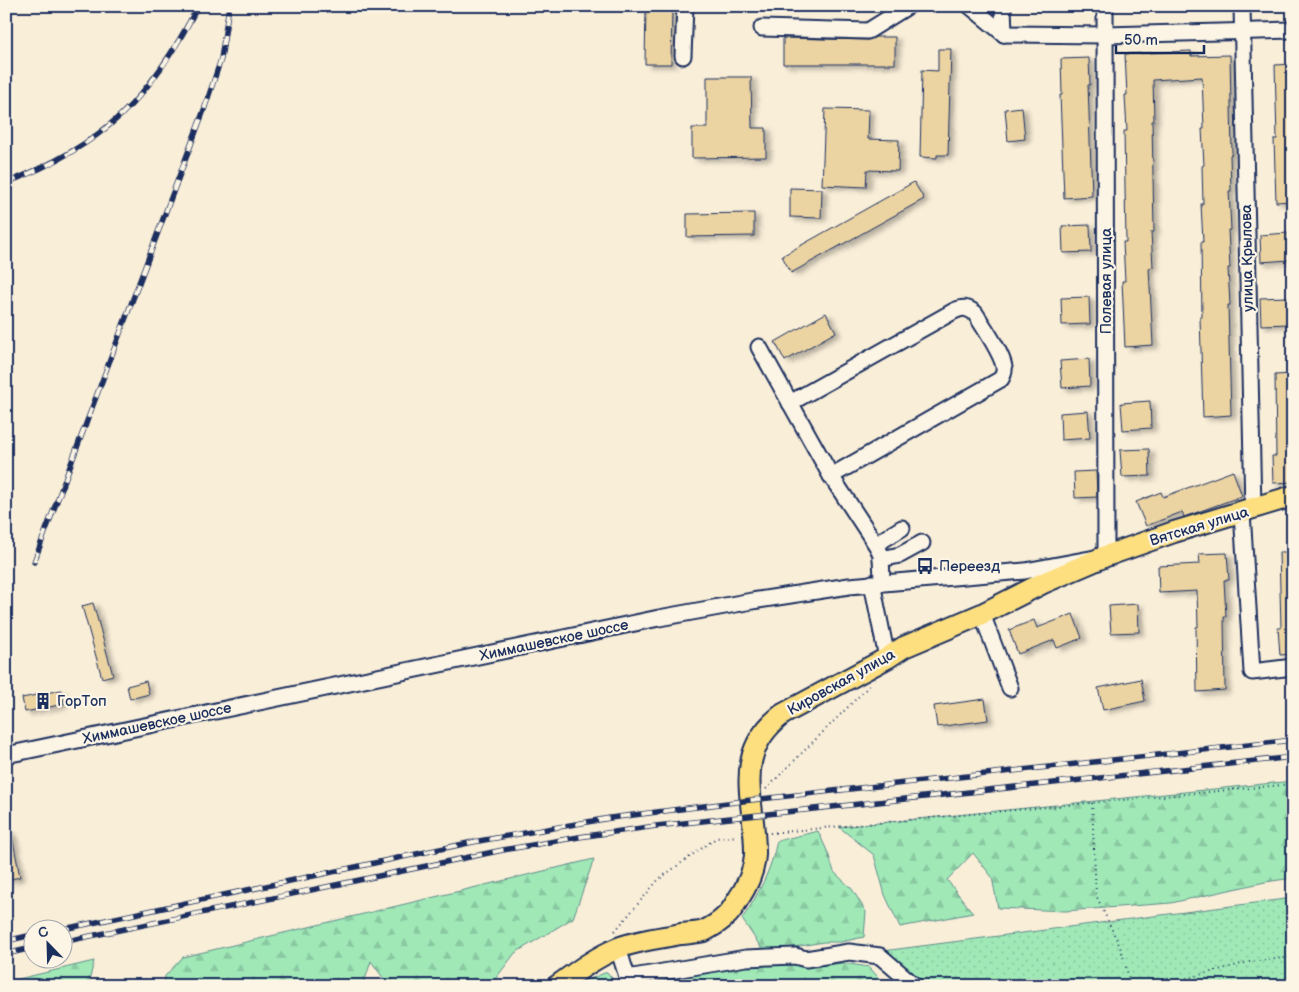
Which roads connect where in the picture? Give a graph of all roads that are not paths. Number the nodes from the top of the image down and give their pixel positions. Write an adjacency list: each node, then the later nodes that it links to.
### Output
1 (685, 6): 12 (street)
2 (908, 6): 7 (street)
3 (970, 6): 10 (street)
4 (1003, 6): 10 (street)
5 (1105, 6): 11 (street, Полевая улица)
6 (1242, 6): 9 (street, улица Крылова)
7 (762, 28)
8 (1293, 30): 9 (street)
9 (1242, 31): 11 (street); 17 (street, улица Крылова)
10 (1004, 34): 11 (street)
11 (1106, 35): 21 (street, Полевая улица)
12 (683, 56)
13 (759, 347): 14 (street)
14 (790, 403): 15 (street); 15 (street)
15 (831, 476): 20 (street)
16 (1293, 496): 17 (main road, Вятская улица)
17 (1247, 511): 21 (main road, Вятская улица); 26 (street, улица Крылова)
18 (902, 528): 20 (street)
19 (922, 543): 22 (street)
20 (876, 544): 22 (street)
21 (1106, 556): 23 (street, Химмашевское шоссе); 24 (main road, Кировская улица)
22 (881, 559): 23 (street)
23 (877, 583): 25 (street); 28 (street, Химмашевское шоссе)
24 (982, 614): 25 (main road, Кировская улица); 27 (street)
25 (887, 658): 29 (main road, Кировская улица)
26 (1293, 667)
27 (1010, 688)
28 (6, 755)
29 (615, 942): 30 (street); 31 (main road, Кировская улица)
30 (628, 982): 32 (street)
31 (556, 986)
32 (915, 986)

